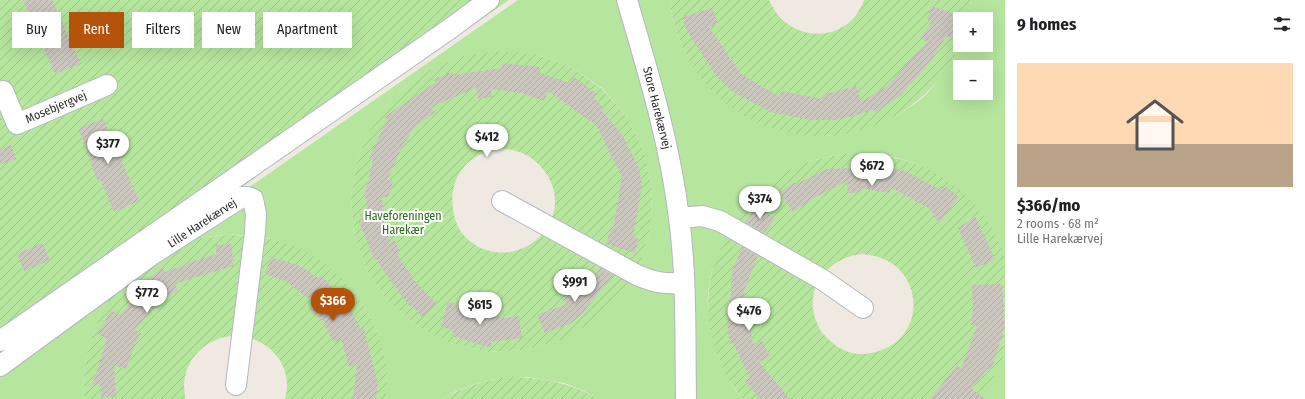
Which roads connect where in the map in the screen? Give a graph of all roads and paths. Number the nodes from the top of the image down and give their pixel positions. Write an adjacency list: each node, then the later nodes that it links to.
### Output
1 (489, 0): 9 (street)
2 (627, 0): 6 (street, Store Harekærvej)
3 (107, 85): 4 (street, Mosebjergvej)
4 (0, 93)
5 (502, 201): 7 (street)
6 (679, 218): 7 (street, Store Harekærvej); 8 (street)
7 (684, 283): 12 (street, Store Harekærvej)
8 (863, 308)
9 (0, 341)
10 (0, 366): 11 (street, Lille Harekærvej)
11 (236, 385)
12 (686, 399)

